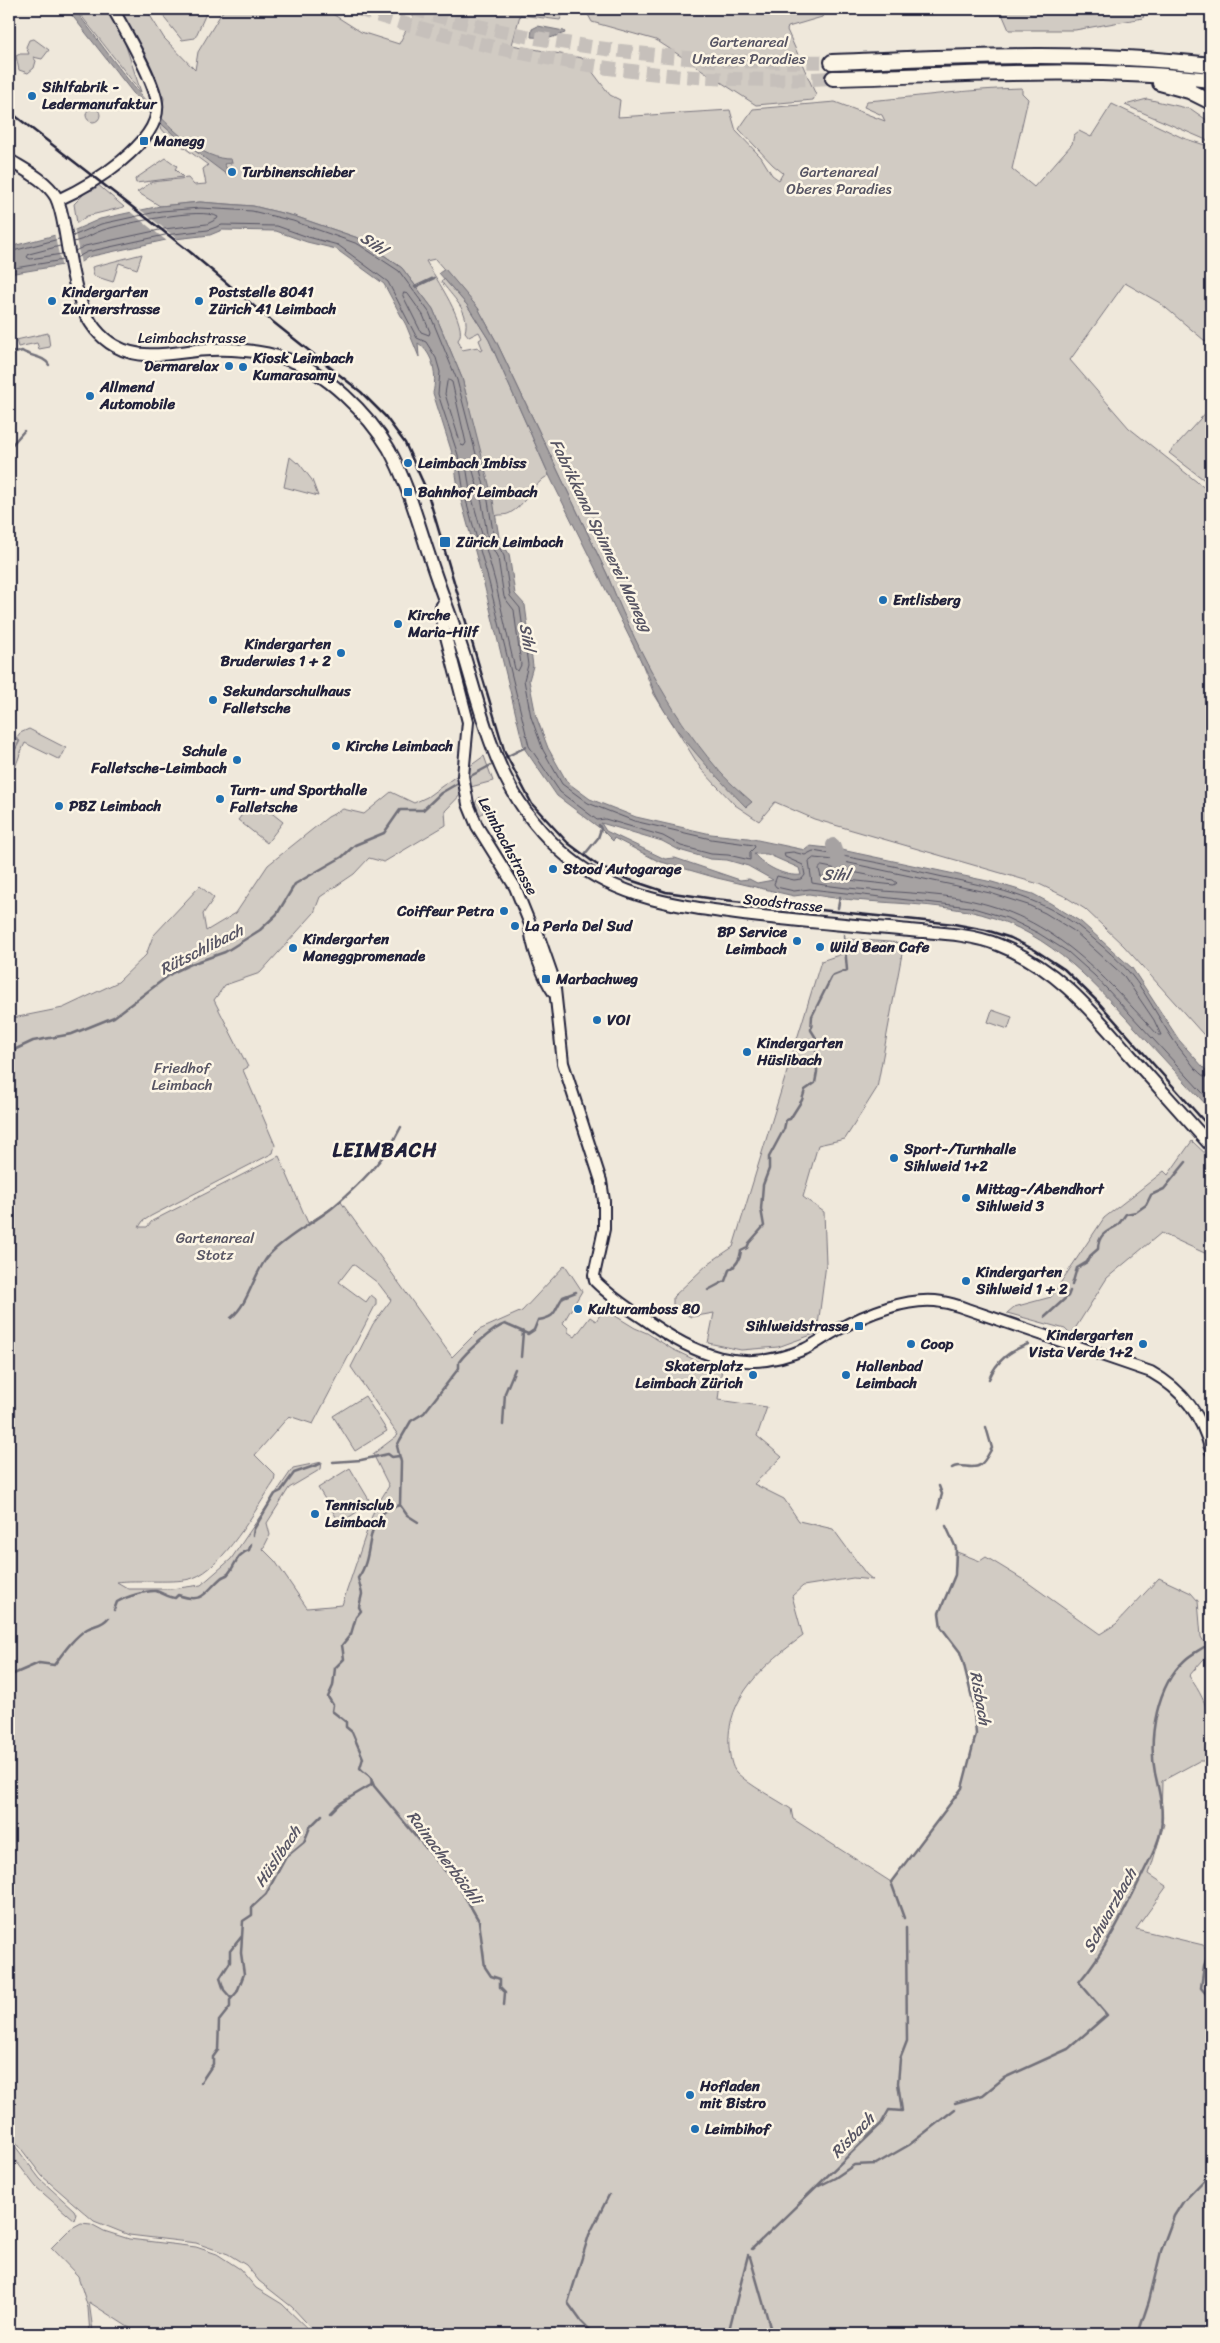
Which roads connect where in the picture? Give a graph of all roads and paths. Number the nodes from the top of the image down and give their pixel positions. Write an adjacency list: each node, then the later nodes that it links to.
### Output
1 (113, 9): 9 (street)
2 (832, 62): 3 (highway)
3 (1211, 65)
4 (1120, 73): 5 (highway); 6 (highway); 7 (highway)
5 (833, 78)
6 (1211, 80)
7 (1211, 102)
8 (9, 160): 9 (main road)
9 (58, 200): 10 (main road, Leimbachstrasse)
10 (445, 600): 11 (main road, Soodstrasse); 12 (street, Leimbachstrasse)
11 (1211, 1146)
12 (1211, 1451)

